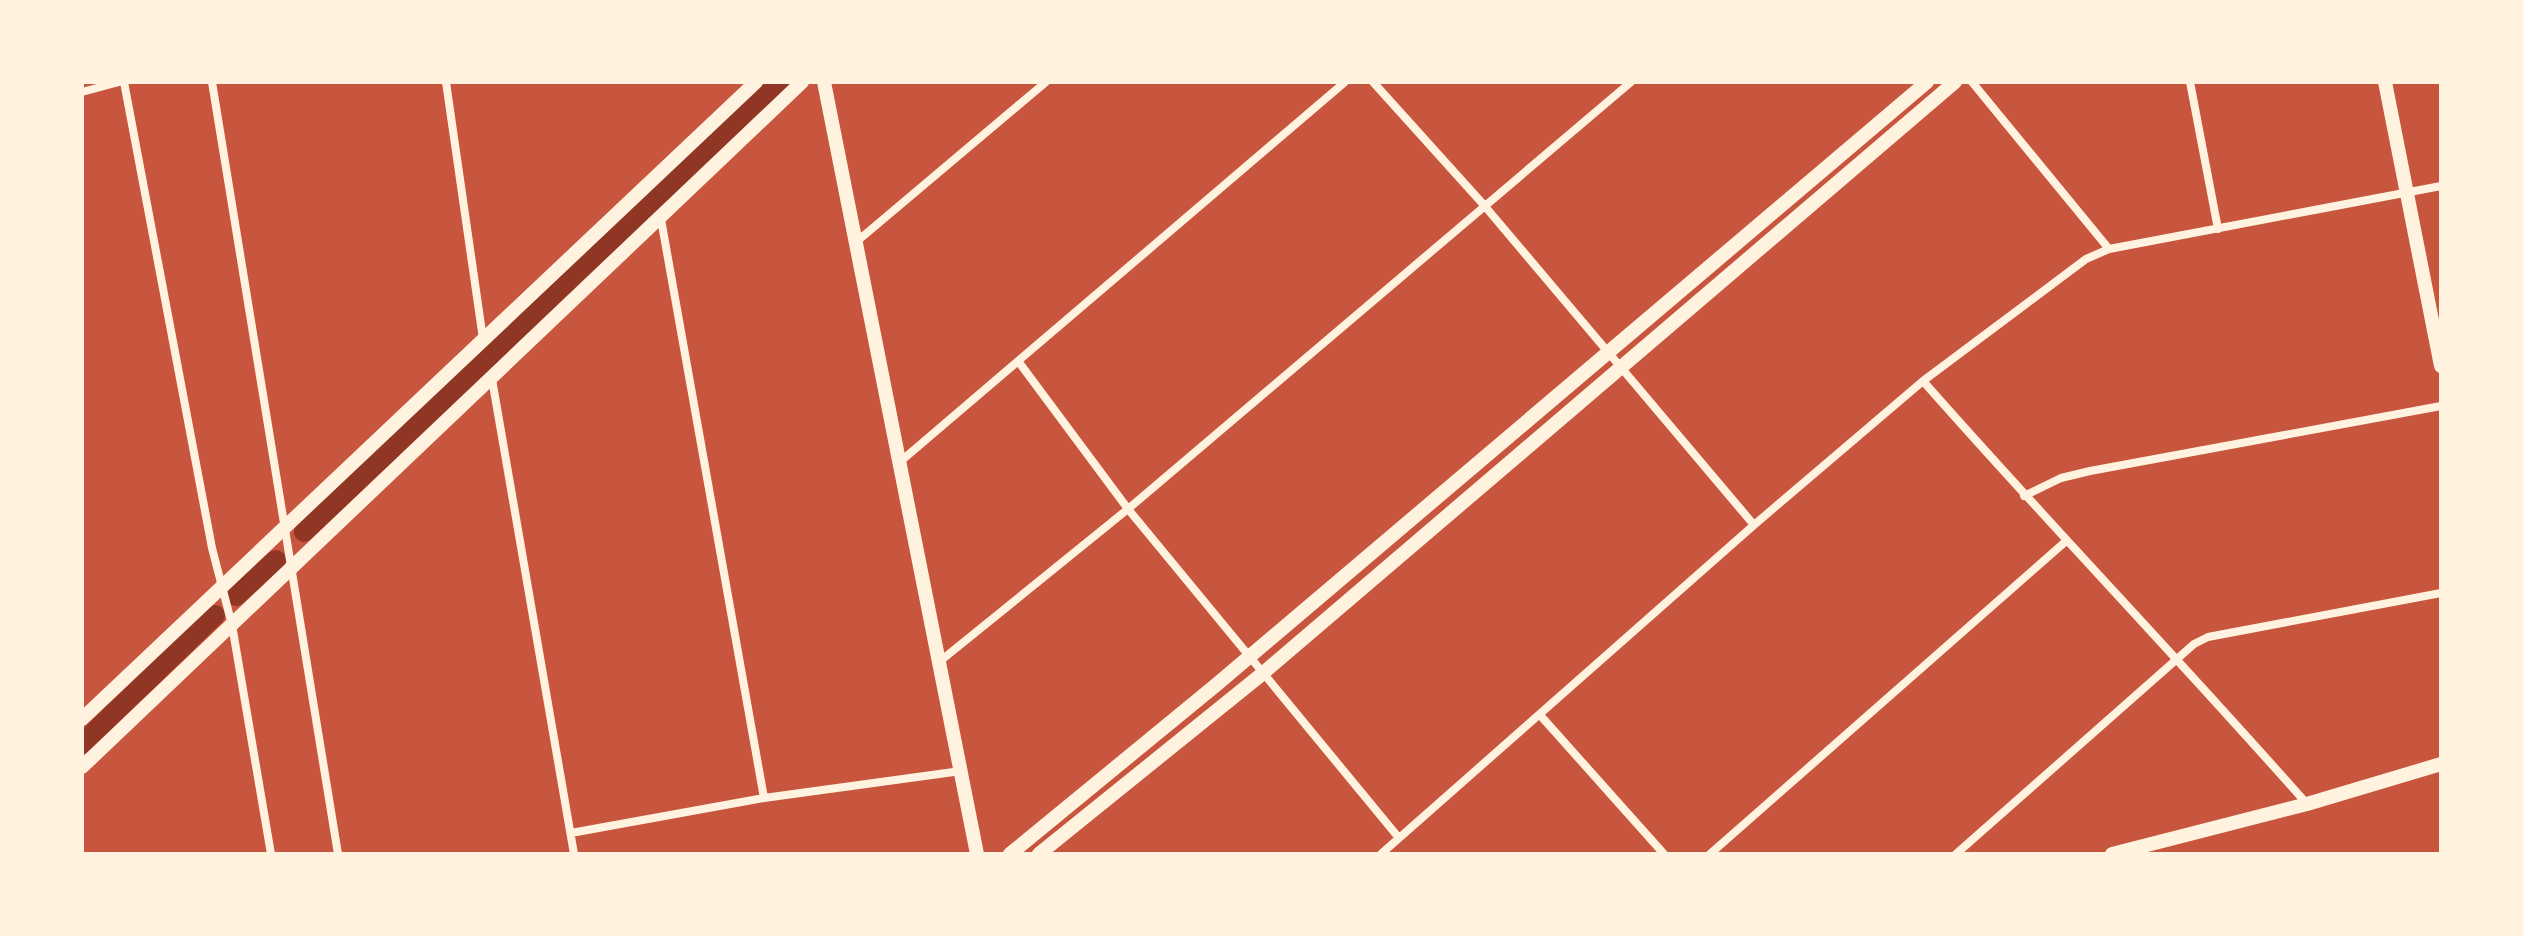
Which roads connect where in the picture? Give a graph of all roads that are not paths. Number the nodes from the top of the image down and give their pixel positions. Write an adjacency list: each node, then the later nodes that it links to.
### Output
1 (121, 82): 16 (street); 39 (street)
2 (212, 82): 36 (street)
3 (446, 82): 24 (street)
4 (756, 82): 24 (street)
5 (802, 82): 20 (street)
6 (824, 82): 22 (street)
7 (1046, 82): 22 (street)
8 (1345, 82): 26 (street)
9 (1373, 82): 19 (street)
10 (1631, 82): 19 (street)
11 (1927, 82): 25 (street)
12 (1955, 82): 28 (street)
13 (1972, 82): 23 (street)
14 (2190, 82): 21 (street)
15 (2385, 82): 18 (street)
16 (82, 92)
17 (2441, 186): 18 (street)
18 (2406, 193): 21 (street); 27 (street)
19 (1483, 204): 25 (street); 34 (street)
20 (661, 219): 29 (street); 51 (street)
21 (2218, 229): 23 (street)
22 (855, 243): 32 (street)
23 (2109, 249): 30 (street)
24 (483, 339): 36 (street)
25 (1606, 351): 28 (street); 42 (street)
26 (1018, 361): 32 (street); 34 (street)
27 (2441, 366)
28 (1620, 368): 35 (street); 45 (street)
29 (492, 379): 38 (street); 53 (street)
30 (1923, 381): 33 (street); 35 (street)
31 (2441, 406): 33 (street)
32 (901, 461): 44 (street)
33 (2024, 496): 37 (street)
34 (1128, 509): 42 (street); 44 (street)
35 (1754, 525): 46 (street)
36 (285, 528): 38 (street); 39 (street)
37 (2065, 542): 43 (street); 63 (street)
38 (289, 571): 41 (street); 56 (street)
39 (223, 587): 41 (street); 47 (street)
40 (2441, 593): 43 (street)
41 (232, 625): 49 (street); 55 (street)
42 (1249, 657): 45 (street); 59 (street)
43 (2177, 657): 52 (street); 64 (street)
44 (939, 663): 50 (street)
45 (1262, 674): 54 (street); 60 (street)
46 (1540, 715): 54 (street); 62 (street)
47 (82, 719)
48 (2441, 764): 52 (street)
49 (82, 767)
50 (962, 770): 51 (street); 58 (street)
51 (764, 798): 53 (street)
52 (2307, 804): 65 (street)
53 (571, 833): 57 (street)
54 (1399, 838): 61 (street)
55 (271, 854)
56 (338, 854)
57 (574, 854)
58 (977, 854)
59 (1010, 854)
60 (1039, 854)
61 (1381, 854)
62 (1664, 854)
63 (1710, 854)
64 (1956, 854)
65 (2112, 854)

